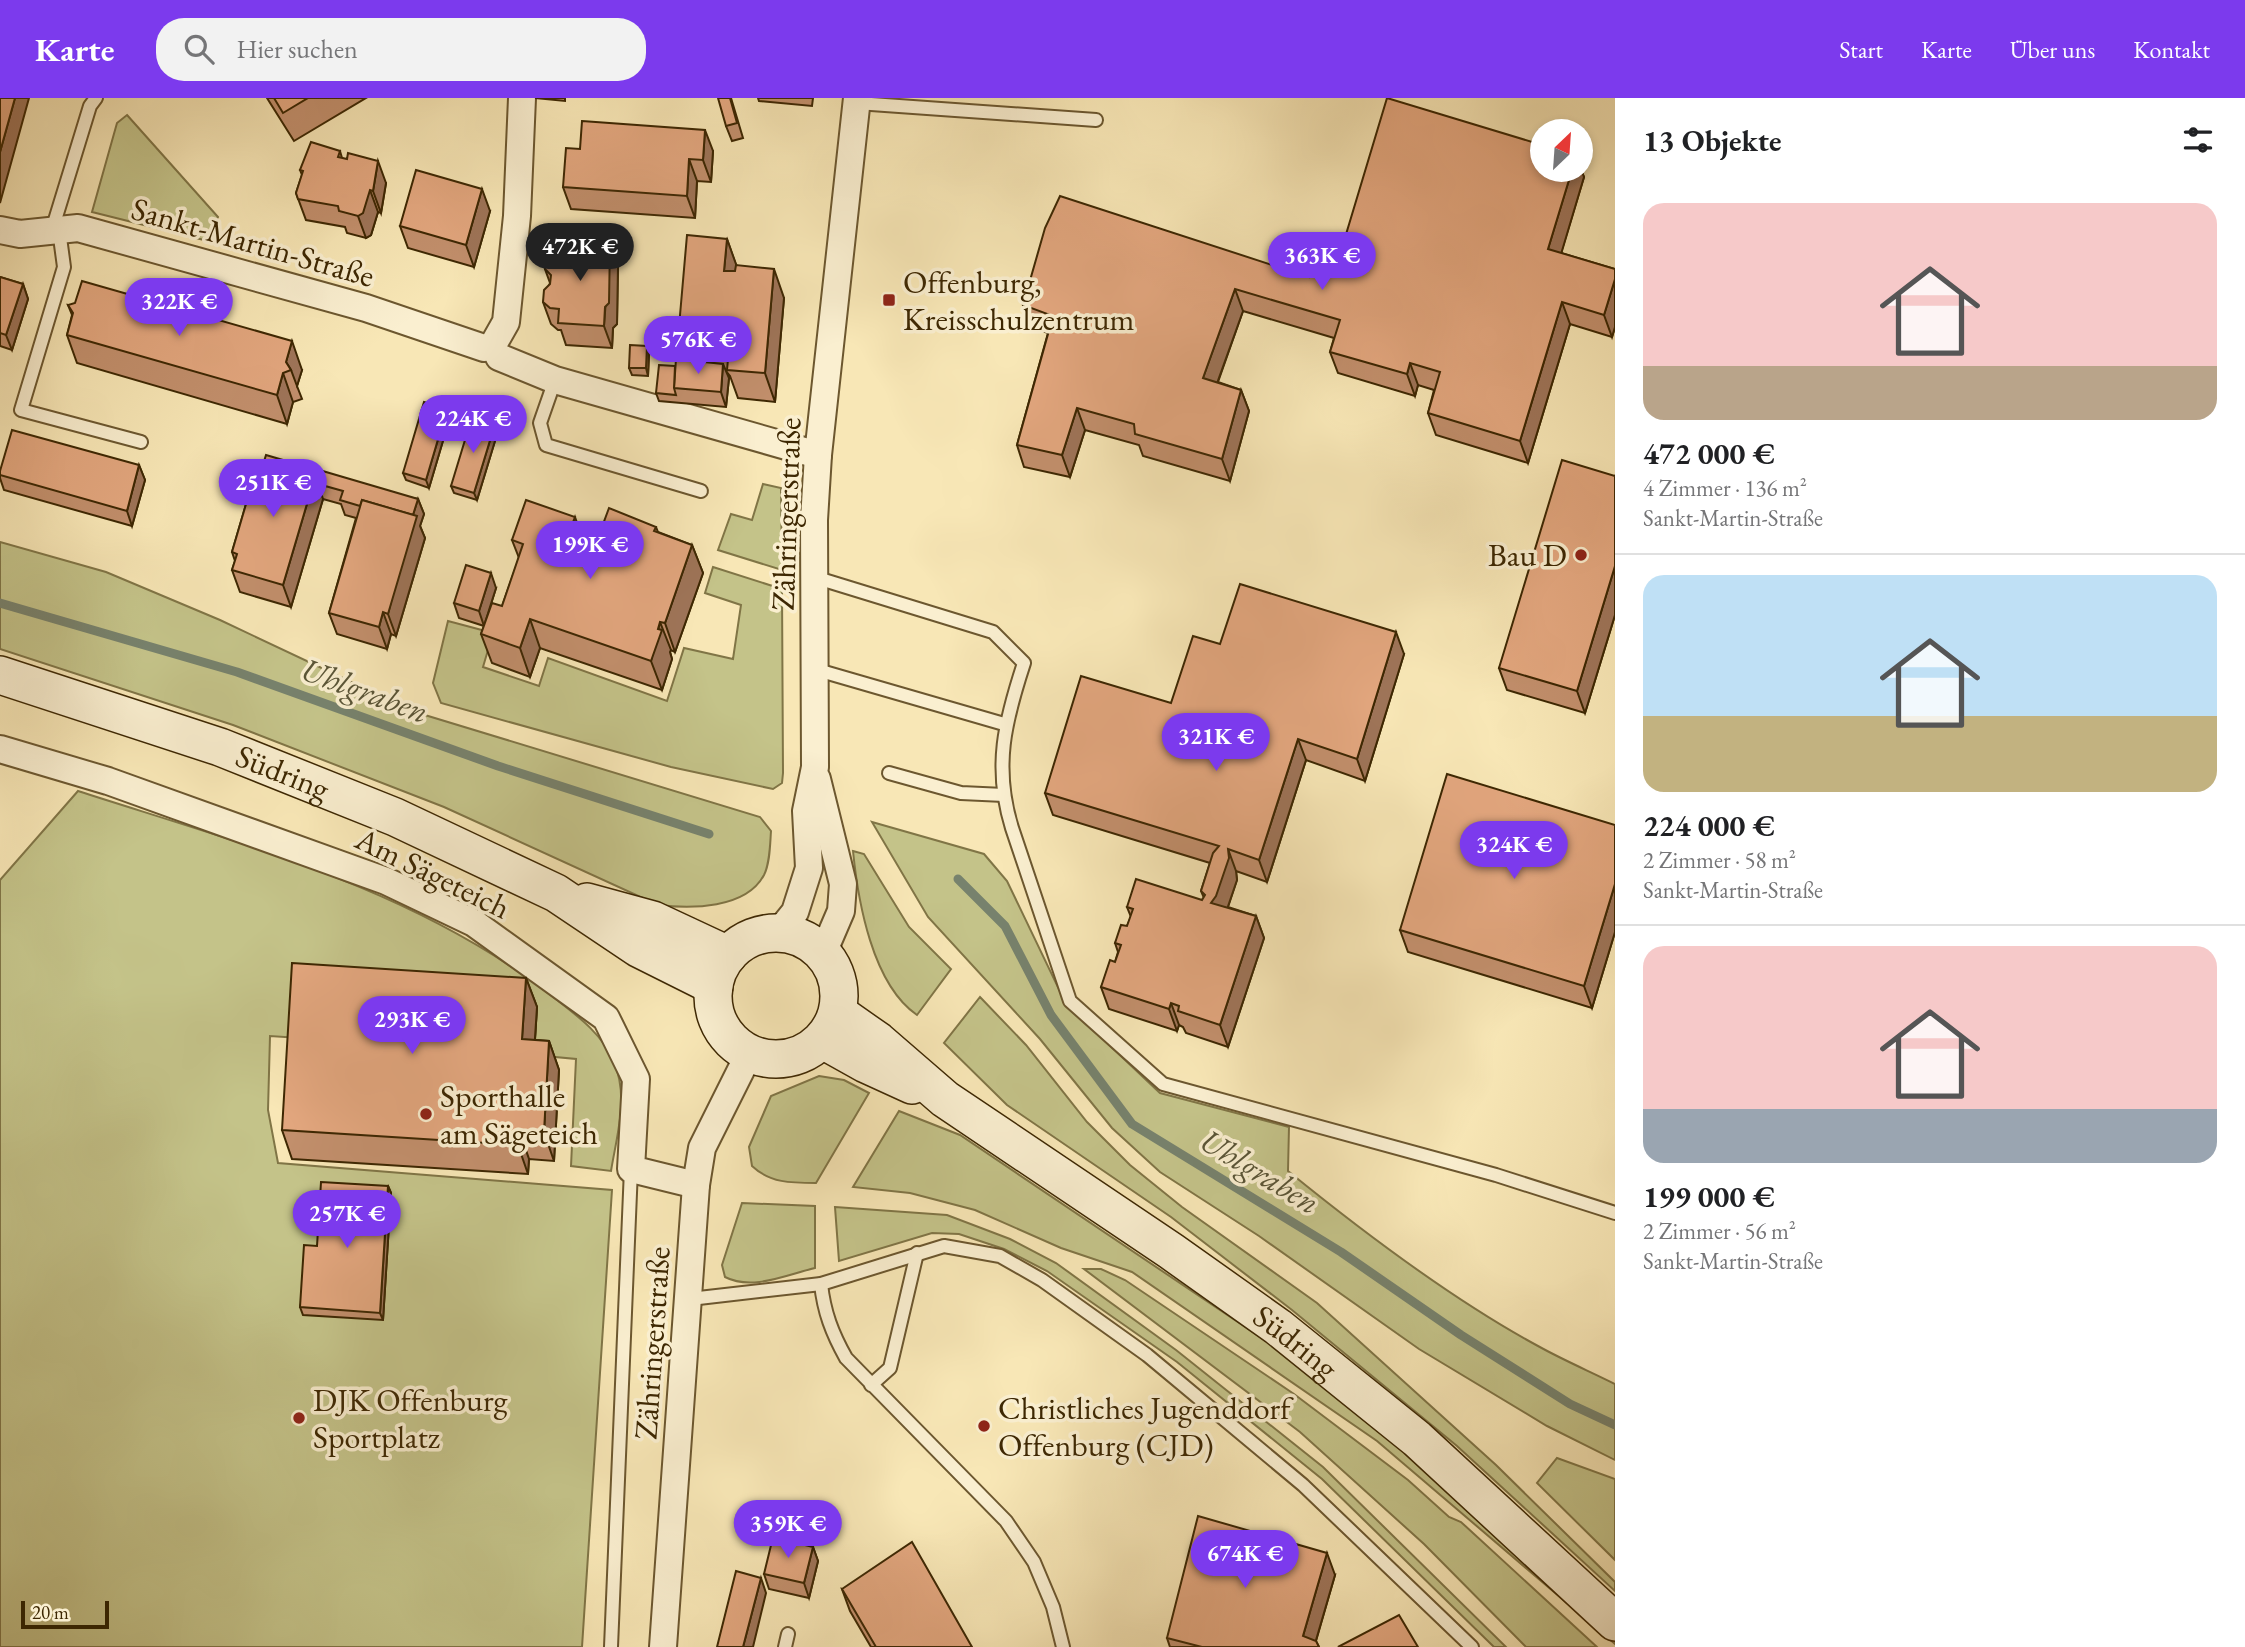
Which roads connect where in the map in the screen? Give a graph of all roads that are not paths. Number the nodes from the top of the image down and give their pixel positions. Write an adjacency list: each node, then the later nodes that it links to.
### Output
1 (96, 98): 6 (lane)
2 (523, 98): 7 (street)
3 (857, 101): 4 (lane); 10 (street, Zähringerstraße)
4 (1096, 120)
5 (0, 230): 6 (street, Sankt-Martin-Straße)
6 (56, 231): 7 (street, Sankt-Martin-Straße); 9 (lane)
7 (492, 350): 8 (street, Sankt-Martin-Straße)
8 (555, 380): 10 (street, Sankt-Martin-Straße); 11 (lane)
9 (141, 442)
10 (818, 455): 12 (street, Zähringerstraße)
11 (701, 491)
12 (814, 577): 13 (street, Zähringerstraße); 15 (lane)
13 (814, 668): 15 (lane); 17 (street, Zähringerstraße)
14 (0, 675): 22 (street, Südring)
15 (1004, 724): 19 (lane)
16 (0, 750): 25 (street, Am Sägeteich)
17 (815, 767): 20 (street, Zähringerstraße); 21 (street, Zähringerstraße)
18 (888, 773): 19 (lane)
19 (1004, 795): 27 (lane)
20 (778, 933): 21 (street); 22 (street)
21 (823, 953): 23 (street)
22 (721, 970): 24 (street)
23 (831, 1027): 24 (street); 32 (street, Südring)
24 (749, 1054): 26 (street, Zähringerstraße)
25 (631, 1169): 26 (street); 33 (lane)
26 (696, 1185): 30 (street, Zähringerstraße)
27 (1615, 1213)
28 (917, 1254): 29 (lane); 31 (lane); 36 (lane)
29 (821, 1284): 30 (lane); 31 (lane)
30 (690, 1298): 34 (street, Zähringerstraße)
31 (871, 1385): 35 (lane)
32 (1615, 1622)
33 (611, 1647)
34 (663, 1647)
35 (1063, 1647)
36 (1472, 1647)

